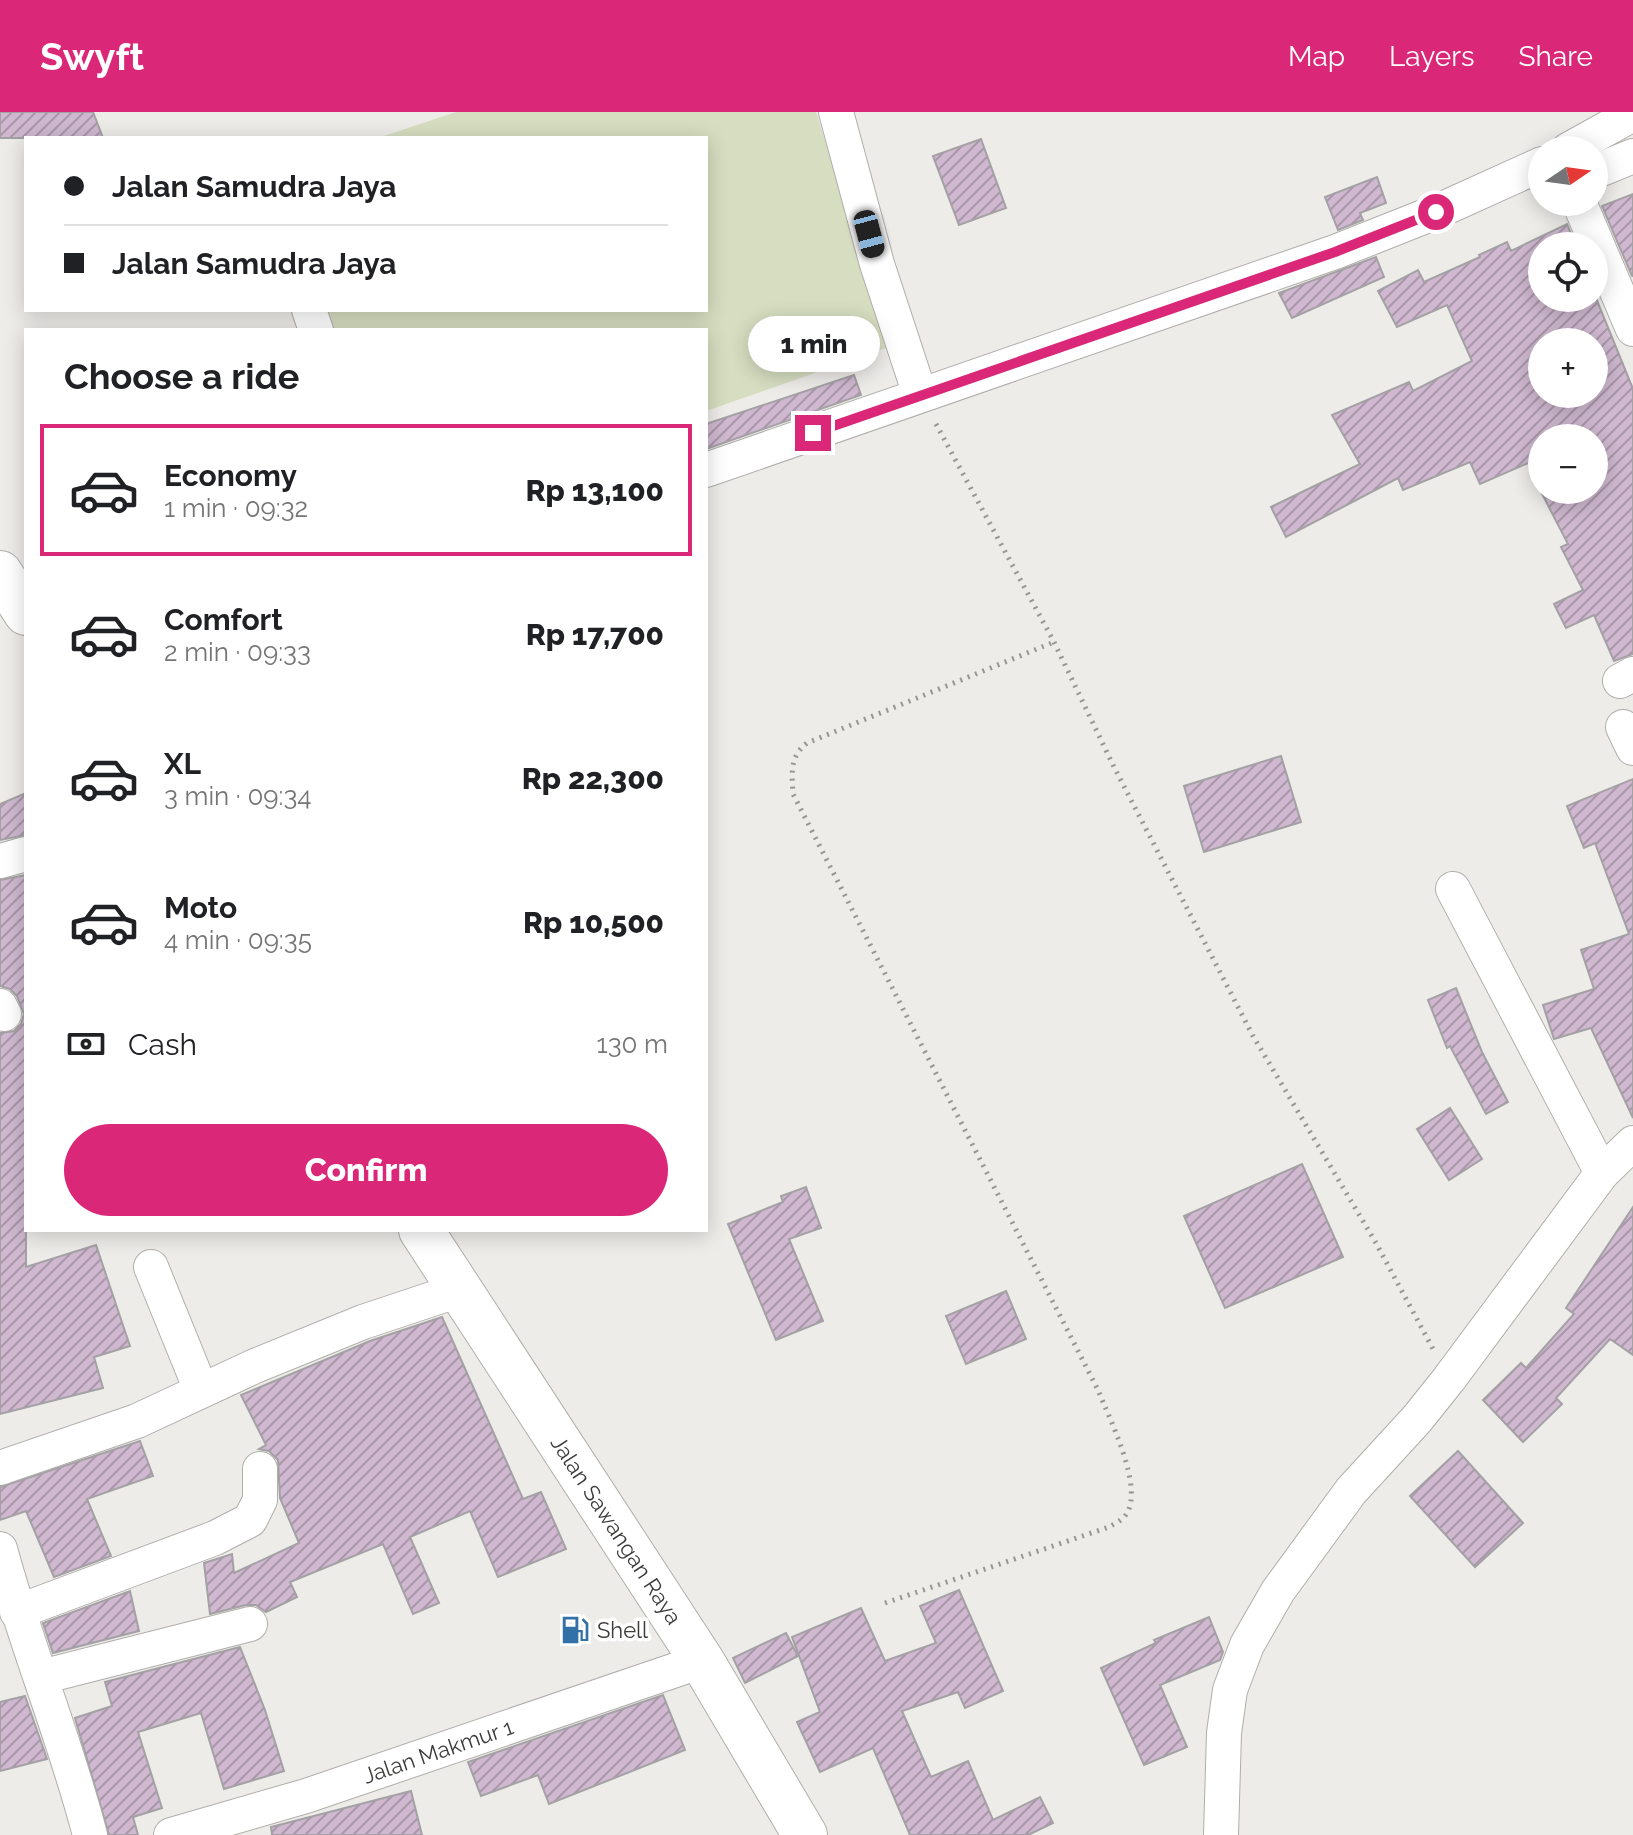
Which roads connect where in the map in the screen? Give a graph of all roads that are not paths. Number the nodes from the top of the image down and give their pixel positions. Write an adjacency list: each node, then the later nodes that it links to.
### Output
1 (836, 112): 9 (street)
2 (1633, 114): 3 (street)
3 (1593, 136)
4 (1633, 156): 5 (street)
5 (1608, 166)
6 (1528, 175): 9 (street)
7 (1585, 216): 8 (street)
8 (1633, 329)
9 (920, 395): 10 (street)
10 (708, 469)
11 (0, 573): 12 (highway)
12 (24, 610)
13 (24, 855): 14 (street)
14 (0, 861)
15 (1453, 889): 17 (street)
16 (1633, 1143): 17 (street)
17 (1602, 1173): 32 (street)
18 (422, 1232): 20 (highway, Jalan Sawangan Raya)
19 (151, 1267): 21 (street)
20 (459, 1290): 21 (street); 27 (highway, Jalan Sawangan Raya)
21 (201, 1390): 22 (street)
22 (0, 1468)
23 (260, 1469): 25 (street)
24 (0, 1549): 25 (street)
25 (17, 1612): 28 (street)
26 (250, 1624): 28 (street)
27 (702, 1661): 30 (street, Jalan Makmur 1); 31 (highway, Jalan Sawangan Raya)
28 (41, 1677): 29 (street)
29 (90, 1835)
30 (171, 1835)
31 (805, 1835)
32 (1221, 1835)

